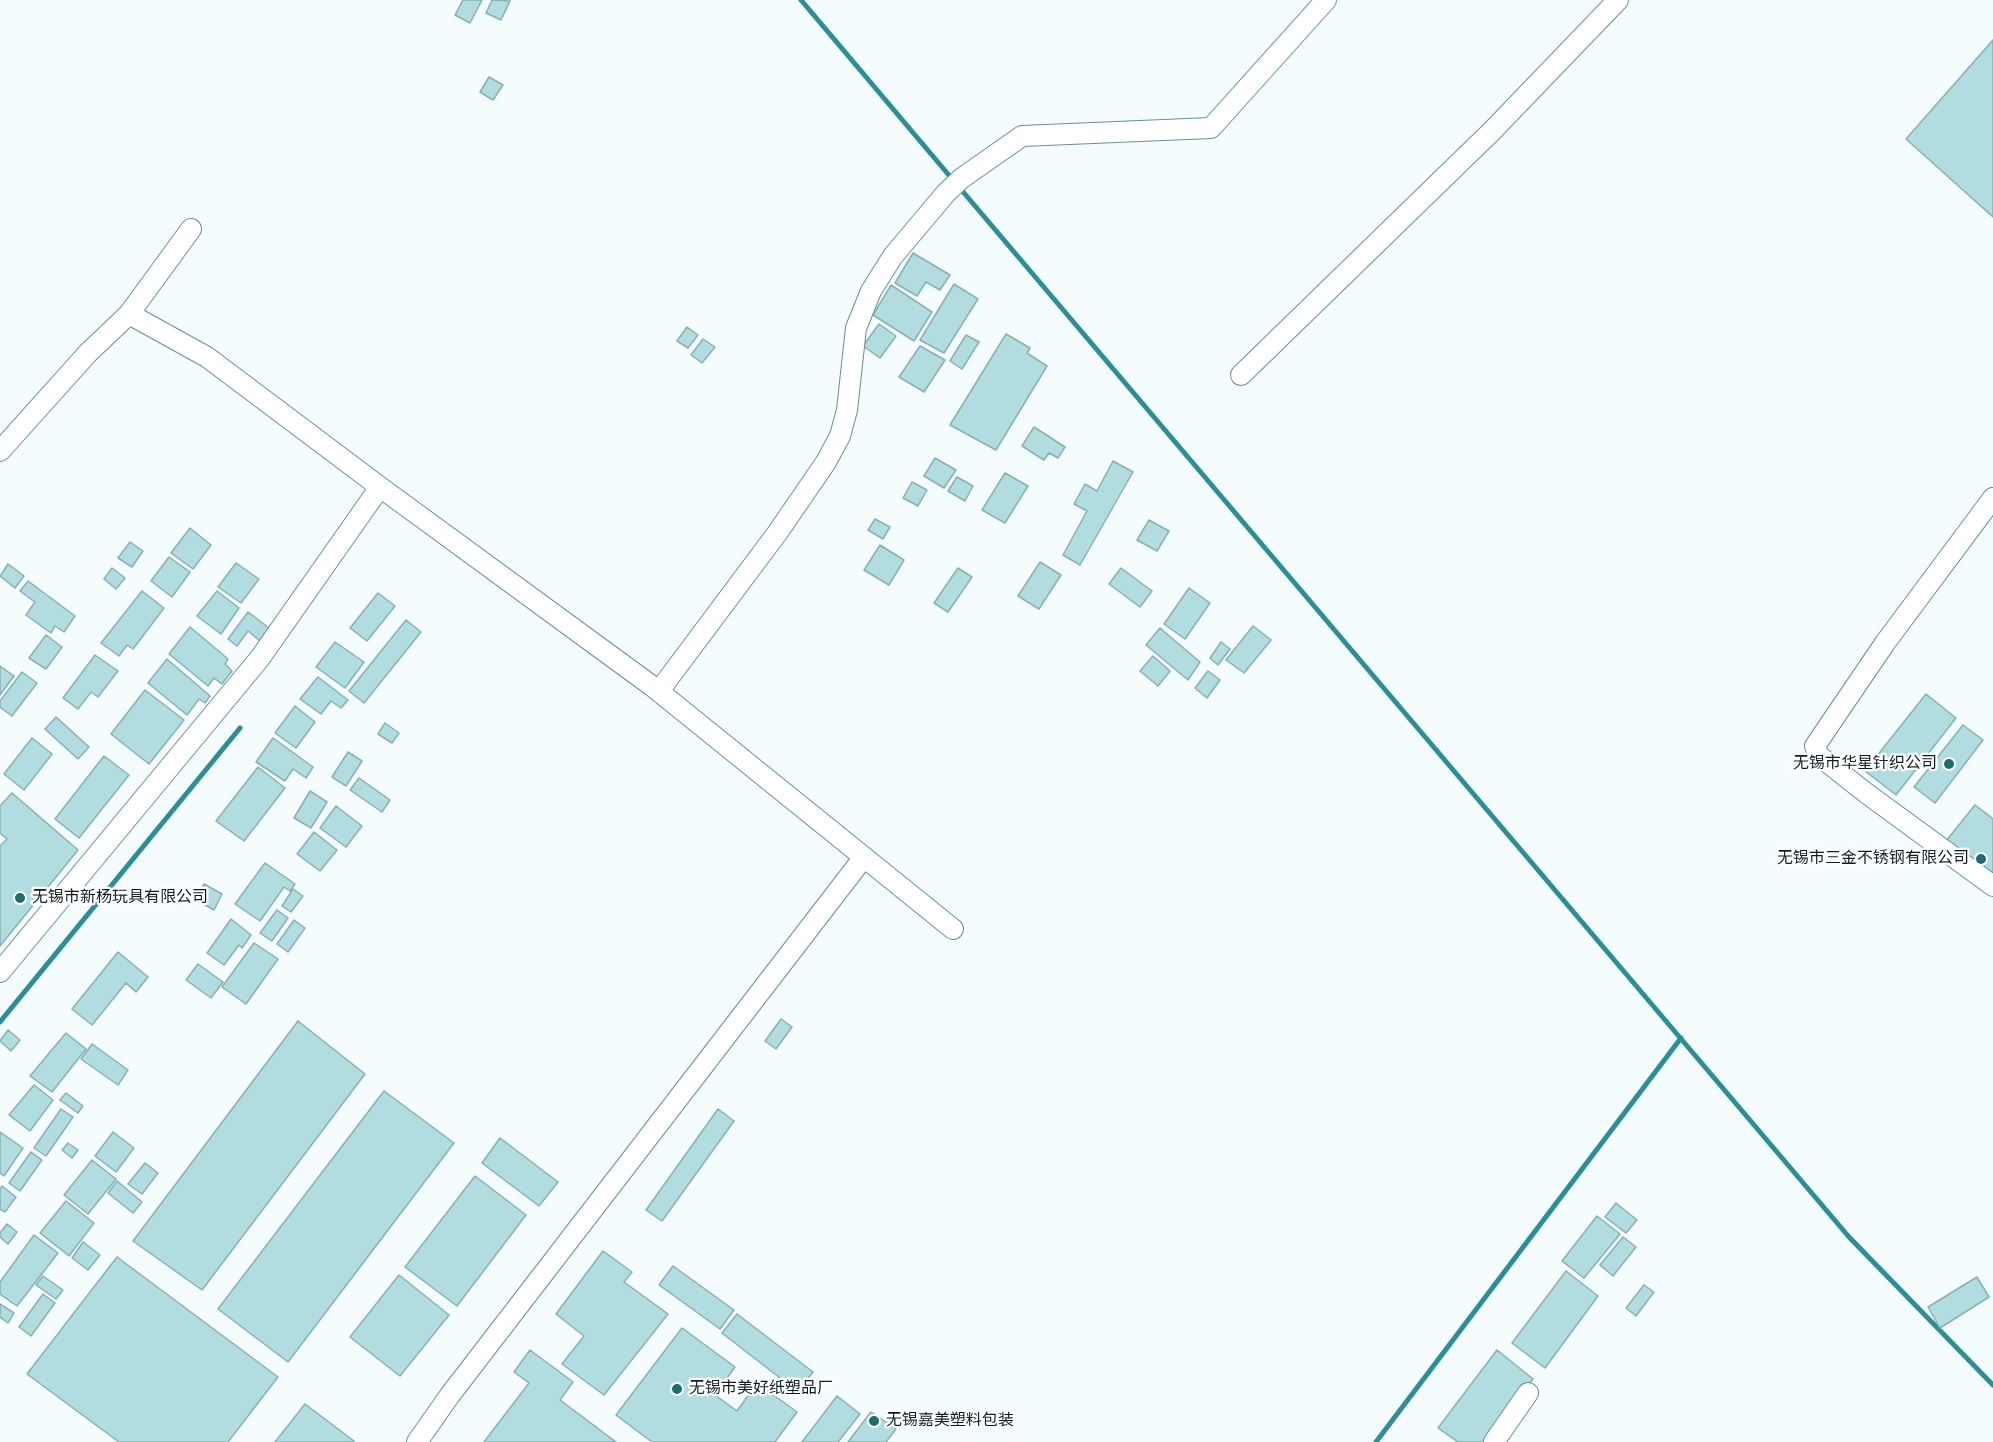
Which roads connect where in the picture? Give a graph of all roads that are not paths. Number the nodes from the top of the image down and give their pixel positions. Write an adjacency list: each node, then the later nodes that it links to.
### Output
1 (1326, 0): 9 (street)
2 (1618, 0): 5 (street)
3 (191, 229): 4 (street)
4 (129, 314): 6 (street); 7 (street)
5 (1241, 375)
6 (0, 451)
7 (380, 487): 9 (street); 13 (street)
8 (1993, 498): 11 (street)
9 (659, 691): 10 (street)
10 (864, 857): 12 (street); 15 (street)
11 (1993, 886)
12 (953, 929)
13 (0, 972)
14 (1528, 1393): 16 (street)
15 (417, 1442)
16 (1494, 1442)

